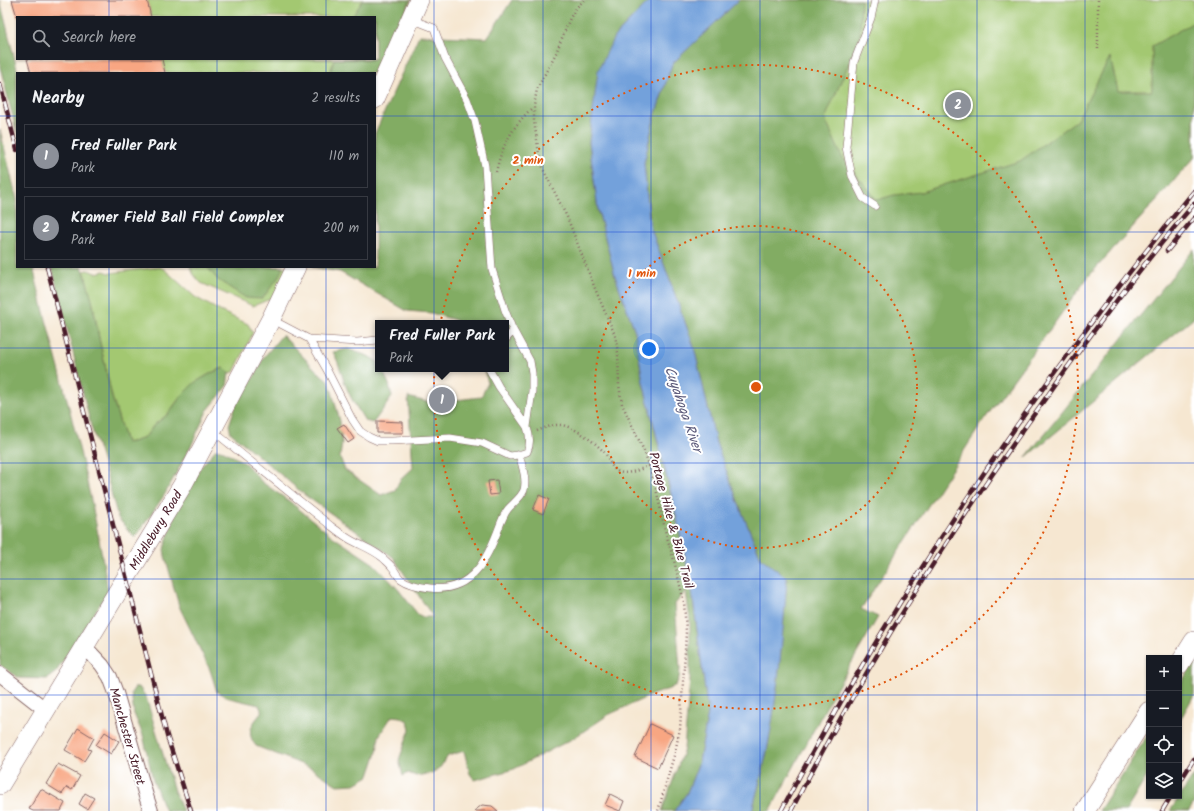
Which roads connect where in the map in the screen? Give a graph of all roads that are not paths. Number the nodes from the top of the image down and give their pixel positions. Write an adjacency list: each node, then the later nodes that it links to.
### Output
1 (419, 0): 3 (street)
2 (875, 0): 5 (lane)
3 (411, 19): 4 (street); 8 (lane)
4 (376, 97)
5 (875, 206)
6 (296, 268): 7 (street, Middlebury Road)
7 (271, 319): 12 (lane); 15 (street, Middlebury Road)
8 (508, 320)
9 (509, 322): 10 (lane)
10 (513, 331): 11 (lane); 16 (lane)
11 (509, 336)
12 (309, 339): 13 (lane); 17 (lane)
13 (375, 340)
14 (492, 372): 16 (lane)
15 (212, 430): 17 (lane); 19 (street, Middlebury Road)
16 (528, 431): 17 (lane)
17 (519, 454)
18 (1194, 641): 20 (street)
19 (84, 646): 22 (street, Middlebury Road); 25 (street, Manchester Street)
20 (1182, 660)
21 (0, 674): 22 (street)
22 (46, 710): 24 (street, Middlebury Road)
23 (1146, 716): 26 (street)
24 (0, 785)
25 (151, 811)
26 (1085, 811)

